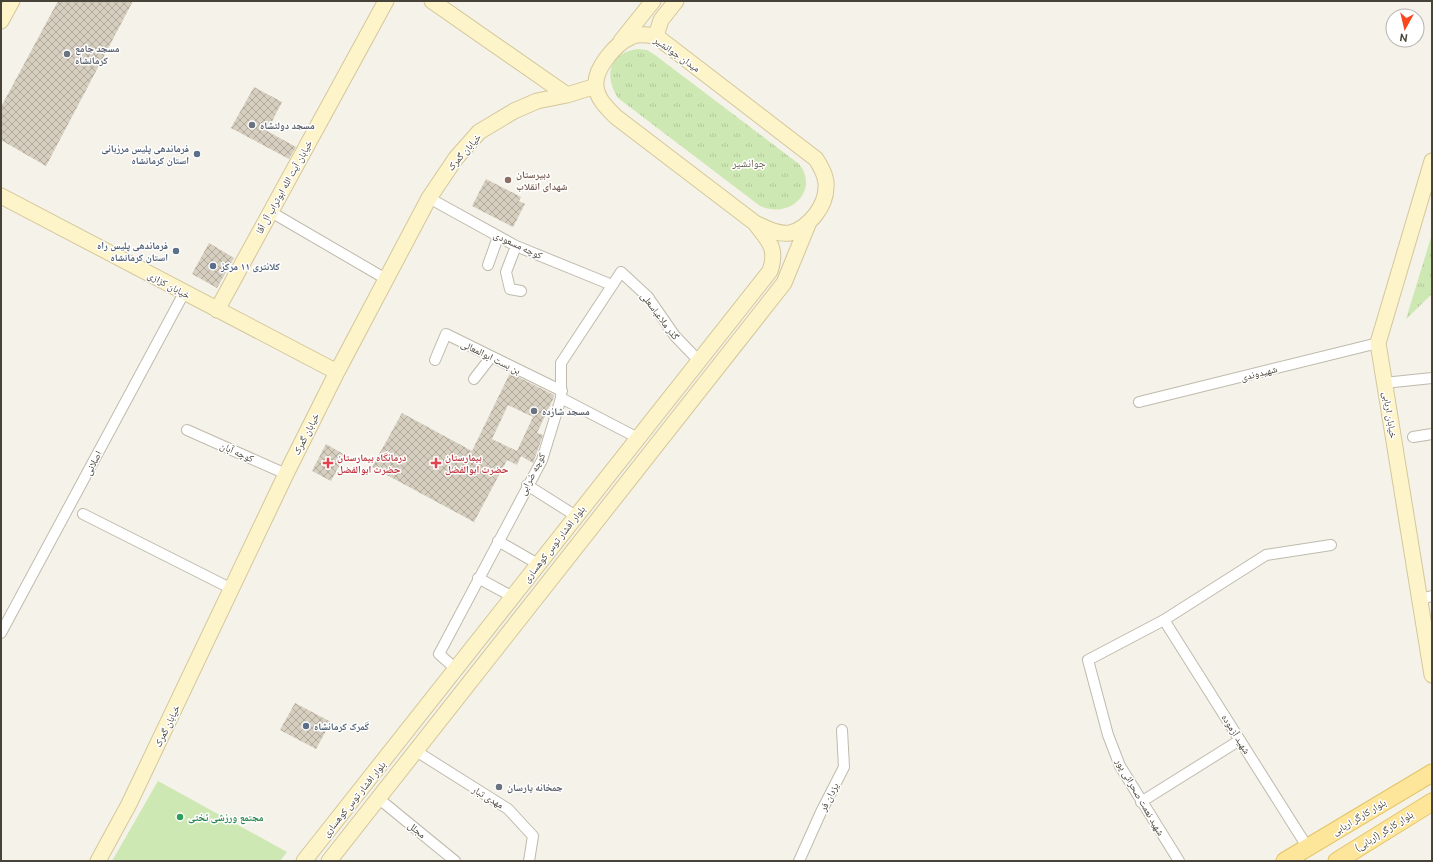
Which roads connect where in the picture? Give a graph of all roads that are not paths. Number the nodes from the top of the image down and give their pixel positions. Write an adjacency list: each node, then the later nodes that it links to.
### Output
1 (12, 1): 6 (main road)
2 (386, 1): 14 (main road, خیابان آیت الله ابوتراب آل آقا)
3 (432, 1): 10 (main road)
4 (653, 1): 8 (main road)
5 (676, 1): 7 (main road)
6 (1, 21)
7 (656, 36): 8 (main road, میدان جوانشیر); 15 (main road, میدان جوانشیر)
8 (616, 48): 9 (main road, میدان جوانشیر)
9 (596, 86): 10 (main road, خیابان گمرک); 16 (main road, میدان جوانشیر)
10 (567, 95): 13 (main road, خیابان گمرک)
11 (1432, 161): 26 (main road, خیابان اربابی)
12 (1, 196): 24 (main road, خیابان کزازی)
13 (429, 198): 17 (street, کوچه مسعودی); 21 (main road, خیابان گمرک)
14 (270, 212): 21 (street); 25 (main road, خیابان آیت الله ابوتراب آل آقا)
15 (809, 222): 16 (main road, میدان جوانشیر); 57 (main road, بلوار افشار توس کوهساری)
16 (755, 223): 29 (main road, بلوار افشار توس کوهساری)
17 (498, 236): 18 (street, کوچه مسعودی); 19 (street)
18 (516, 246): 22 (street, کوچه مسعودی); 23 (street)
19 (488, 265)
20 (621, 272): 22 (street, کوچه ضرابی); 29 (street, گذر ملاعباسعلی)
21 (386, 279): 30 (main road, خیابان گمرک)
22 (612, 285): 34 (street, کوچه ضرابی)
23 (521, 291)
24 (184, 293): 25 (main road, خیابان کزازی); 52 (street, اصلانی)
25 (217, 310): 30 (main road, خیابان کزازی)
26 (1378, 343): 33 (main road, خیابان اربابی); 35 (street, شهیدوندی)
27 (491, 357): 28 (street, بن بست ابوالمعالی); 32 (street); 34 (street, بن بست ابوالمعالی)
28 (435, 360)
29 (699, 361): 39 (main road, بلوار افشار توس کوهساری)
30 (337, 372): 40 (main road, خیابان گمرک)
31 (1432, 378): 33 (street)
32 (474, 379)
33 (1384, 383): 50 (main road, خیابان اربابی)
34 (561, 395): 39 (street, بن بست ابوالمعالی); 41 (street, کوچه ضرابی)
35 (1139, 402)
36 (187, 430): 40 (street, کوچه آبان)
37 (1432, 434): 38 (street)
38 (1413, 437)
39 (638, 438): 43 (main road, بلوار افشار توس کوهساری)
40 (286, 474): 48 (main road, خیابان گمرک)
41 (527, 485): 43 (street); 44 (street, کوچه ضرابی)
42 (83, 514): 48 (street)
43 (576, 516): 46 (main road, بلوار افشار توس کوهساری)
44 (498, 541): 46 (street); 47 (street, کوچه ضرابی)
45 (1331, 545): 51 (street)
46 (538, 564): 49 (main road, بلوار افشار توس کوهساری)
47 (478, 578): 49 (street); 53 (street, کوچه ضرابی)
48 (232, 589): 63 (main road, خیابان گمرک)
49 (513, 597): 53 (main road, بلوار افشار توس کوهساری)
50 (1426, 597): 54 (main road, خیابان اربابی)
51 (1164, 620): 56 (street, شهید آزموده); 60 (street, شهید نعمت صحرائی پور)
52 (1, 632)
53 (456, 670): 64 (main road, بلوار افشار توس کوهساری)
54 (1432, 675)
55 (842, 730): 68 (street, یزدان فر)
56 (1240, 740): 60 (street); 62 (street, شهید آزموده)
57 (416, 751): 59 (main road, بلوار افشار توس کوهساری); 67 (street, مهدی تبار)
58 (1432, 773): 62 (main road, بلوار کارگر اربابی)
59 (378, 798): 65 (main road, بلوار افشار توس کوهساری); 66 (street, مجلل)
60 (1141, 802): 69 (street, شهید نعمت صحرائی پور)
61 (1432, 802): 71 (main road, بلوار کارگر (اربابی))
62 (1308, 848): 70 (main road, بلوار کارگر اربابی)
63 (98, 861)
64 (304, 861)
65 (329, 861)
66 (455, 861)
67 (529, 861)
68 (799, 861)
69 (1179, 861)
70 (1285, 861)
71 (1337, 861)

